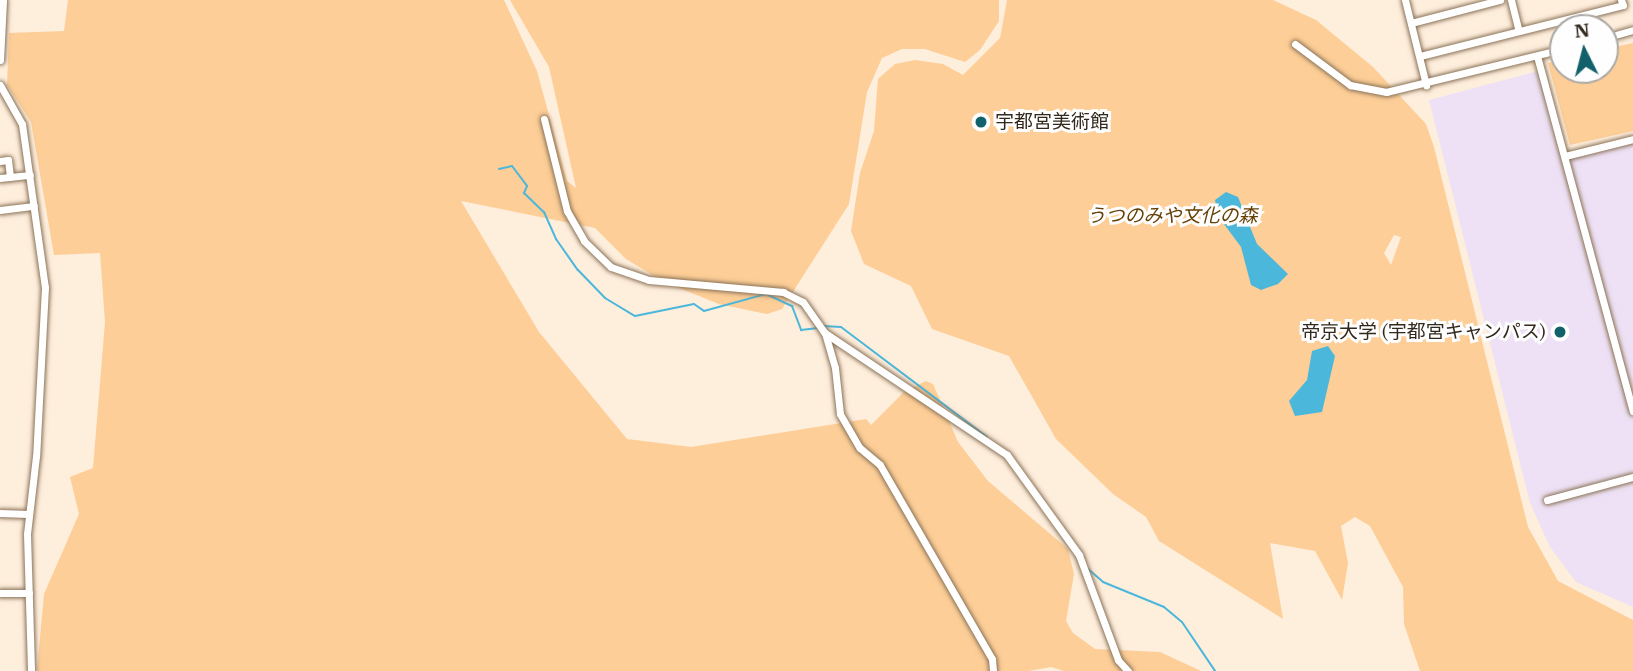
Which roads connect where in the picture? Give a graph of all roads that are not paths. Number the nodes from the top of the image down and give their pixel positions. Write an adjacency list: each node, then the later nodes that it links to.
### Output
1 (3, 0): 12 (street)
2 (1405, 0): 6 (street)
3 (1500, 0): 6 (street)
4 (1511, 0): 7 (street)
5 (1621, 0): 7 (street)
6 (1411, 23): 10 (street)
7 (1519, 31): 10 (street)
8 (1295, 44): 14 (street)
9 (1549, 53): 11 (street)
10 (1420, 56): 14 (street)
11 (1537, 56): 14 (street); 17 (street)
12 (0, 60)
13 (0, 85): 19 (street)
14 (1426, 85)
15 (544, 118): 24 (street)
16 (1633, 139): 17 (street)
17 (1565, 156): 25 (street)
18 (0, 161): 20 (street)
19 (30, 175): 20 (street); 22 (street)
20 (10, 177): 21 (street)
21 (0, 178)
22 (34, 206): 23 (street); 29 (street)
23 (0, 210)
24 (825, 333): 33 (street); 34 (street)
25 (1633, 411)
26 (1633, 477): 27 (street)
27 (1546, 500)
28 (0, 513): 29 (street)
29 (28, 514): 31 (street)
30 (0, 593): 31 (street)
31 (29, 593): 32 (street)
32 (30, 671)
33 (993, 671)
34 (1129, 671)

